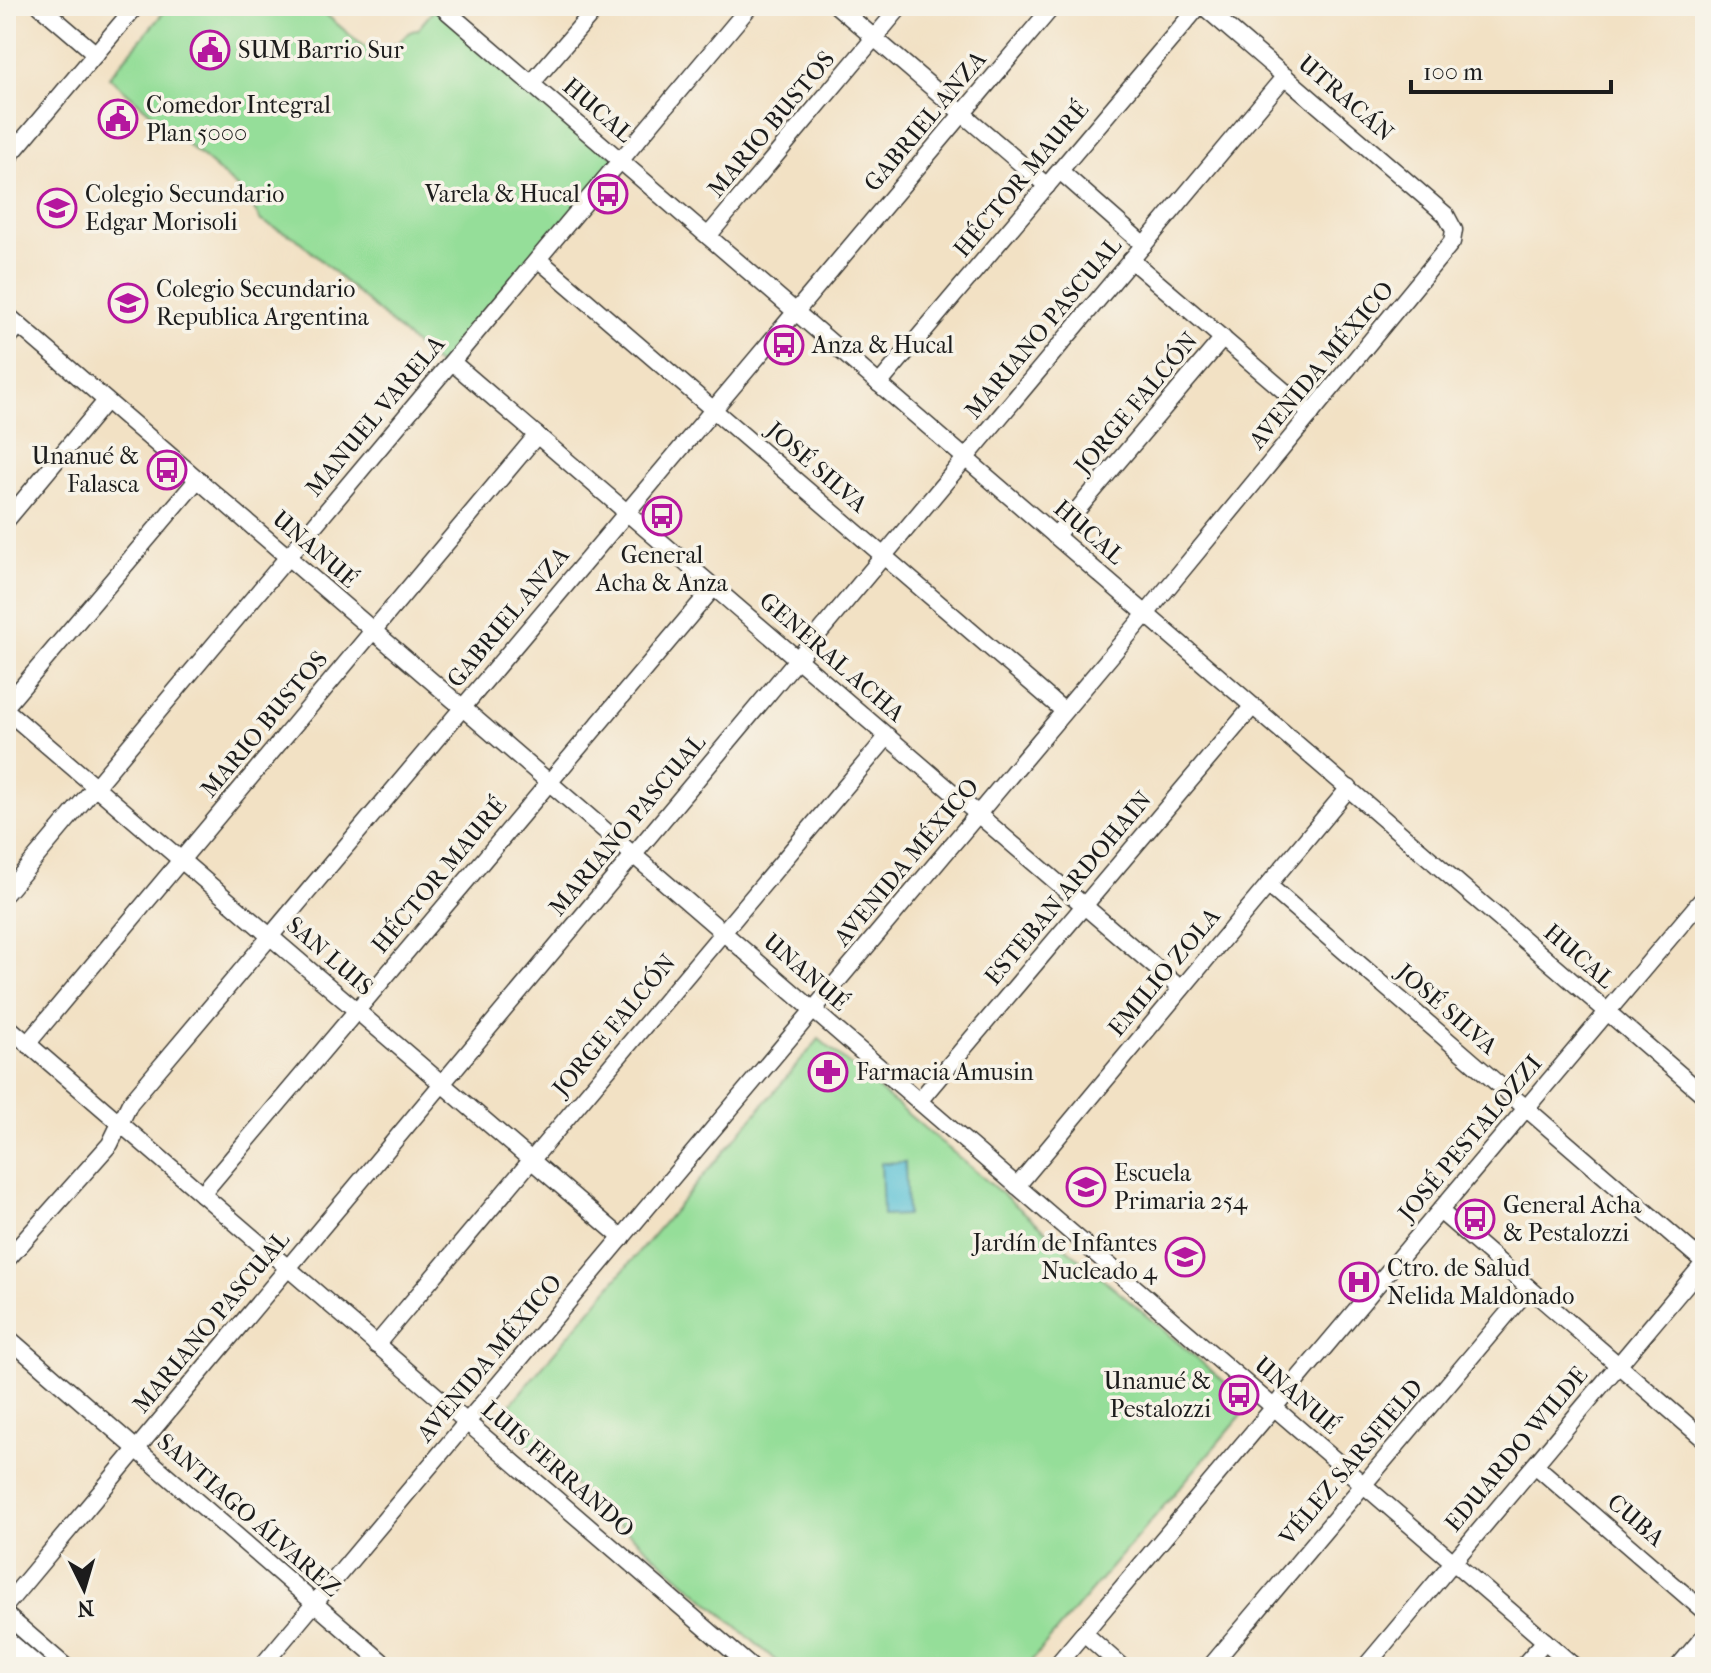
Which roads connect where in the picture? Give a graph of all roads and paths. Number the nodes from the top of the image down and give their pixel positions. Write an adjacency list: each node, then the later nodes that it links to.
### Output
1 (40, 6): 11 (street)
2 (136, 6): 11 (street)
3 (441, 6): 13 (street, HUCAL)
4 (598, 6): 13 (street)
5 (750, 6): 16 (street, MANUEL VARELA)
6 (837, 6): 10 (street)
7 (901, 6): 10 (street, MARIO BUSTOS)
8 (1053, 6): 14 (street, GABRIEL ANZA)
9 (1201, 6): 12 (street, UTRACÁN); 17 (street, HÉCTOR MAURÉ)
10 (874, 38): 14 (street); 20 (street, MARIO BUSTOS)
11 (96, 54): 15 (street)
12 (1285, 76): 19 (street, UTRACÁN); 21 (street, MARIANO PASCUAL)
13 (531, 84): 16 (street, HUCAL)
14 (962, 114): 18 (street); 24 (street, GABRIEL ANZA)
15 (6, 160)
16 (620, 161): 20 (street, HUCAL); 22 (street, MANUEL VARELA)
17 (1060, 171): 18 (street, HÉCTOR MAURÉ); 21 (street)
18 (1047, 186): 29 (street, HÉCTOR MAURÉ)
19 (1454, 230): 32 (street, AVENIDA MÉXICO)
20 (708, 236): 24 (street, HUCAL)
21 (1144, 245): 23 (street, MARIANO PASCUAL)
22 (538, 259): 28 (street, MANUEL VARELA); 31 (street, JOSÉ SILVA)
23 (1131, 260): 26 (street); 34 (street, MARIANO PASCUAL)
24 (796, 312): 29 (street, HUCAL); 31 (street, GABRIEL ANZA)
25 (12, 320): 27 (street); 30 (street, UNANUÉ)
26 (1223, 338): 32 (street); 38 (street, JORGE FALCÓN)
27 (6, 341)
28 (452, 362): 33 (street, GENERAL ACHA); 40 (street, MANUEL VARELA)
29 (879, 384): 34 (street, HUCAL)
30 (106, 401): 35 (street, UNANUÉ); 37 (street)
31 (714, 410): 36 (street, GABRIEL ANZA); 39 (street, JOSÉ SILVA)
32 (1311, 414): 42 (street, AVENIDA MÉXICO)
33 (537, 435): 36 (street, GENERAL ACHA); 43 (street, MARIO BUSTOS)
34 (965, 458): 38 (street, HUCAL); 39 (street, MARIANO PASCUAL)
35 (198, 479): 40 (street, UNANUÉ); 46 (street)
36 (627, 512): 41 (street, GENERAL ACHA); 47 (street, GABRIEL ANZA)
37 (6, 521)
38 (1055, 536): 42 (street, HUCAL)
39 (883, 556): 44 (street, MARIANO PASCUAL); 48 (street, JOSÉ SILVA)
40 (288, 557): 43 (street, UNANUÉ); 51 (street, MANUEL VARELA)
41 (714, 587): 44 (street, GENERAL ACHA); 50 (street, HÉCTOR MAURÉ)
42 (1146, 614): 45 (street, HUCAL); 48 (street, AVENIDA MÉXICO)
43 (373, 631): 47 (street, UNANUÉ); 55 (street, MARIO BUSTOS)
44 (797, 659): 49 (street, GENERAL ACHA); 54 (street, MARIANO PASCUAL)
45 (1253, 706): 52 (street, HUCAL); 59 (street, ESTEBAN ARDOHAIN)
46 (6, 708): 51 (street, SAN LUIS)
47 (463, 708): 50 (street, UNANUÉ); 61 (street, GABRIEL ANZA)
48 (1064, 711): 53 (street, AVENIDA MÉXICO)
49 (888, 736): 53 (street, GENERAL ACHA); 60 (street, JORGE FALCÓN)
50 (549, 782): 54 (street, UNANUÉ); 63 (street, HÉCTOR MAURÉ)
51 (95, 786): 55 (street, SAN LUIS); 57 (street, MANUEL VARELA)
52 (1349, 788): 56 (street, EMILIO ZOLA); 65 (street, HUCAL)
53 (978, 814): 59 (street, GENERAL ACHA); 64 (street, AVENIDA MÉXICO)
54 (633, 855): 60 (street, UNANUÉ); 68 (street, MARIANO PASCUAL)
55 (181, 860): 61 (street, SAN LUIS); 67 (street, MARIO BUSTOS)
56 (1268, 885): 62 (street, EMILIO ZOLA); 71 (street, JOSÉ SILVA)
57 (6, 893)
58 (1705, 896): 65 (street, JOSÉ PESTALOZZI)
59 (1085, 906): 62 (street, GENERAL ACHA); 70 (street, ESTEBAN ARDOHAIN)
60 (723, 932): 64 (street, UNANUÉ); 73 (street, JORGE FALCÓN)
61 (270, 937): 63 (street, SAN LUIS); 72 (street, GABRIEL ANZA)
62 (1181, 989): 74 (street, EMILIO ZOLA)
63 (357, 1010): 68 (street, SAN LUIS); 75 (street, HÉCTOR MAURÉ)
64 (813, 1010): 70 (street, UNANUÉ); 77 (street, AVENIDA MÉXICO)
65 (1608, 1012): 69 (street, HUCAL); 71 (street, JOSÉ PESTALOZZI)
66 (6, 1025): 67 (street, LUIS FERRANDO)
67 (27, 1044): 72 (street, LUIS FERRANDO)
68 (442, 1084): 73 (street, SAN LUIS); 80 (street, MARIANO PASCUAL)
69 (1705, 1096)
70 (919, 1101): 74 (street, UNANUÉ)
71 (1526, 1108): 76 (street, JOSÉ PESTALOZZI); 79 (street, JOSÉ SILVA)
72 (120, 1123): 75 (street, LUIS FERRANDO); 78 (street, GABRIEL ANZA)
73 (532, 1160): 77 (street, SAN LUIS); 83 (street, JORGE FALCÓN)
74 (1017, 1186): 85 (street, UNANUÉ)
75 (202, 1194): 80 (street, LUIS FERRANDO)
76 (1440, 1211): 81 (street); 85 (street, JOSÉ PESTALOZZI)
77 (622, 1238): 86 (street, AVENIDA MÉXICO)
78 (6, 1261)
79 (1705, 1263): 84 (street, EDUARDO WILDE)
80 (288, 1268): 83 (street, LUIS FERRANDO); 88 (street, MARIANO PASCUAL)
81 (1529, 1288): 84 (street); 90 (street, VÉLEZ SARSFIELD)
82 (6, 1336): 88 (street, SANTIAGO ÁLVAREZ)
83 (376, 1345): 86 (street, LUIS FERRANDO)
84 (1618, 1365): 87 (street); 89 (street, EDUARDO WILDE)
85 (1274, 1407): 90 (street, UNANUÉ); 96 (street, JOSÉ PESTALOZZI)
86 (466, 1422): 92 (street, AVENIDA MÉXICO); 100 (street, LUIS FERRANDO)
87 (1705, 1440)
88 (136, 1449): 92 (street, SANTIAGO ÁLVAREZ); 93 (street, MARIANO PASCUAL)
89 (1535, 1465): 91 (street, EDUARDO WILDE); 94 (street, CUBA)
90 (1363, 1484): 91 (street, UNANUÉ); 107 (street, VÉLEZ SARSFIELD)
91 (1453, 1562): 99 (street, UNANUÉ); 108 (street, EDUARDO WILDE)
92 (314, 1603): 103 (street, AVENIDA MÉXICO); 104 (street, SANTIAGO ÁLVAREZ)
93 (6, 1605)
94 (1705, 1612)
95 (6, 1615): 102 (street)
96 (1084, 1633): 105 (street, JOSÉ PESTALOZZI); 106 (street)
97 (1705, 1635): 111 (street)
98 (6, 1641): 101 (main road)
99 (1545, 1641): 109 (street); 110 (street, UNANUÉ)
100 (745, 1665)
101 (36, 1667)
102 (66, 1667)
103 (261, 1667)
104 (388, 1667)
105 (1055, 1667)
106 (1122, 1667)
107 (1210, 1667)
108 (1365, 1667)
109 (1522, 1667)
110 (1575, 1667)
111 (1678, 1667)

